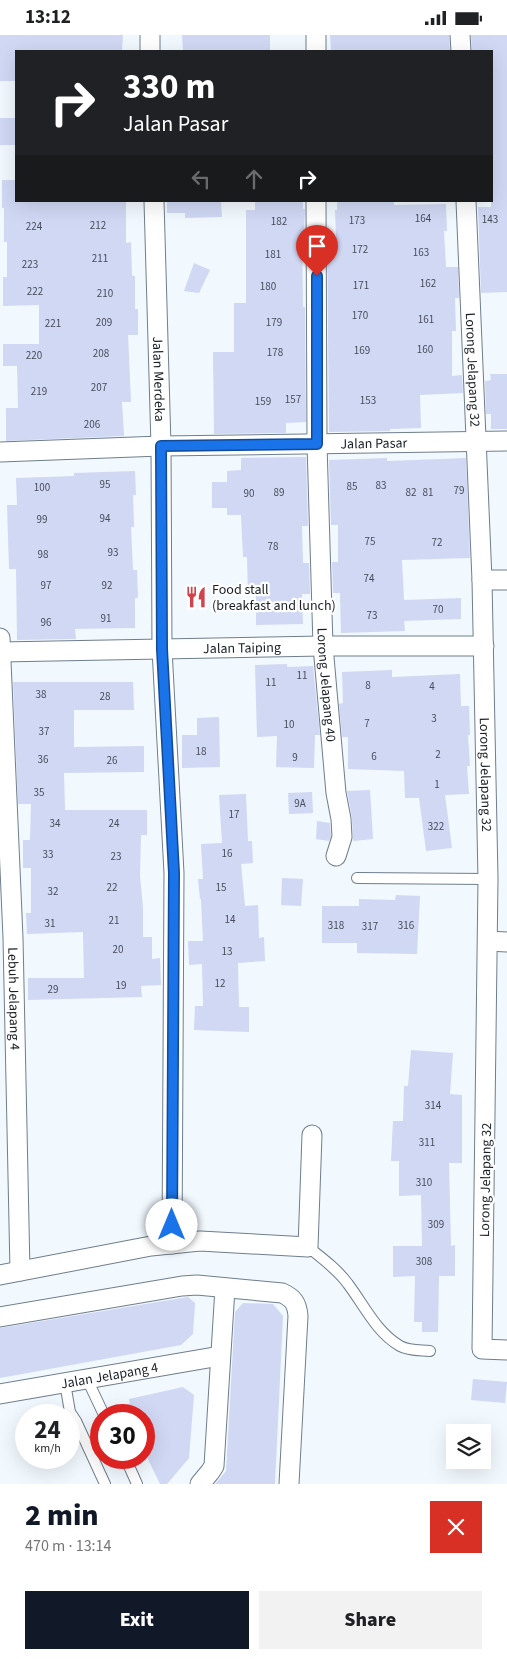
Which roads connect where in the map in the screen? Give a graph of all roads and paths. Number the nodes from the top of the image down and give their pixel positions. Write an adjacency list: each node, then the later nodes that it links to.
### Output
1 (150, 35): 4 (street)
2 (316, 35): 5 (street)
3 (460, 35): 6 (street)
4 (150, 50)
5 (316, 50)
6 (460, 50)
7 (154, 202): 13 (street, Jalan Merdeka)
8 (316, 202): 12 (street, Lorong Jelapang 40)
9 (466, 202): 11 (street, Lorong Jelapang 32)
10 (507, 441): 11 (street, Jalan Pasar)
11 (476, 442): 12 (street, Jalan Pasar); 15 (street, Lorong Jelapang 32)
12 (317, 444): 13 (street, Jalan Pasar); 18 (street, Lorong Jelapang 40)
13 (161, 446): 14 (street, Jalan Pasar); 20 (street, Jalan Merdeka)
14 (0, 452)
15 (482, 580): 16 (street); 19 (street, Lorong Jelapang 32)
16 (507, 580)
17 (0, 638): 21 (street, Lebuh Jelapang 4)
18 (323, 646): 19 (street, Jalan Taiping); 20 (street, Jalan Taiping); 22 (street, Lorong Jelapang 40)
19 (484, 646): 24 (street, Lorong Jelapang 32)
20 (162, 649): 21 (street, Jalan Taiping); 28 (street, Jalan Merdeka)
21 (0, 652): 30 (street, Lebuh Jelapang 4)
22 (336, 856)
23 (357, 878): 24 (lane)
24 (488, 879): 25 (street, Lorong Jelapang 32)
25 (488, 941): 26 (street); 34 (street, Lorong Jelapang 32)
26 (507, 942)
27 (312, 1135): 29 (street)
28 (172, 1244): 29 (street); 30 (street)
29 (308, 1247): 35 (lane)
30 (20, 1271): 31 (street)
31 (0, 1275)
32 (225, 1288): 33 (street); 36 (street); 45 (street)
33 (0, 1317)
34 (507, 1350)
35 (430, 1351)
36 (220, 1356): 37 (street, Jalan Jelapang 4); 44 (street)
37 (87, 1379): 38 (street, Jalan Jelapang 4); 40 (lane)
38 (65, 1383): 39 (street, Jalan Jelapang 4); 42 (lane)
39 (0, 1394)
40 (99, 1404)
41 (130, 1469): 43 (lane)
42 (105, 1484)
43 (137, 1484)
44 (200, 1484)
45 (288, 1484)

